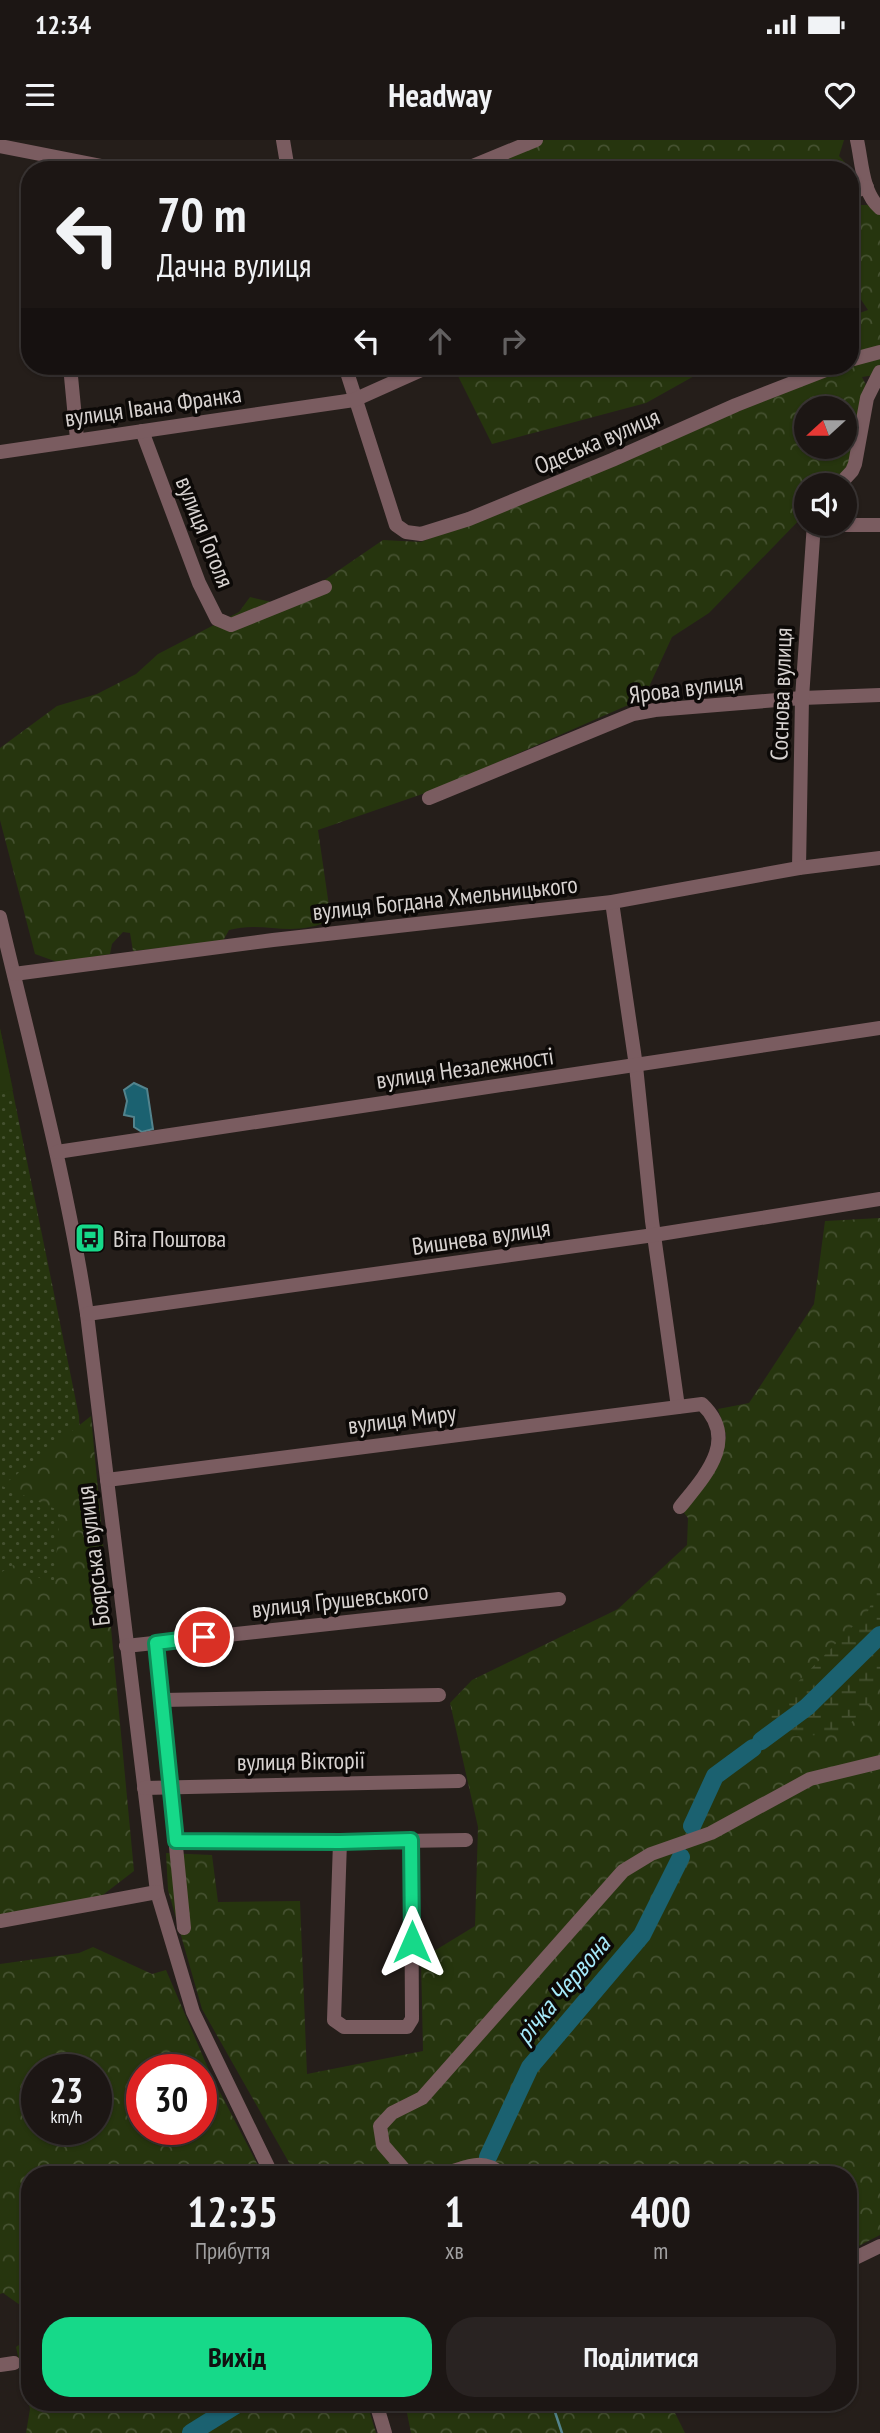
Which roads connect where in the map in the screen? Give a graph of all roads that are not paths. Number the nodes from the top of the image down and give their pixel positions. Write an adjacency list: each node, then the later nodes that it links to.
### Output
1 (283, 140): 6 (street)
2 (536, 140): 7 (street)
3 (857, 140): 8 (street)
4 (0, 146): 5 (street)
5 (76, 161)
6 (286, 161)
7 (485, 161)
8 (867, 187): 9 (street); 10 (street)
9 (859, 190)
10 (880, 208)
11 (880, 352): 12 (street)
12 (859, 358)
13 (880, 372): 22 (street)
14 (71, 375): 20 (street)
15 (347, 375): 18 (street)
16 (410, 375): 18 (street, вулиця Івана Франка)
17 (813, 375): 18 (street, Одеська вулиця)
18 (354, 400): 19 (street, вулиця Івана Франка)
19 (142, 431): 20 (street, вулиця Івана Франка); 26 (street, вулиця Гоголя)
20 (77, 439): 21 (street, вулиця Івана Франка)
21 (0, 452)
22 (848, 473)
23 (857, 525): 24 (street)
24 (880, 525)
25 (812, 536): 28 (street, Соснова вулиця)
26 (325, 587)
27 (880, 695): 28 (street, Ярова вулиця)
28 (802, 698): 29 (street, Ярова вулиця); 31 (street, Соснова вулиця)
29 (429, 799)
30 (880, 858): 31 (street, вулиця Богдана Хмельницького)
31 (799, 868): 32 (street, вулиця Богдана Хмельницького)
32 (612, 902): 35 (street, вулиця Богдана Хмельницького); 37 (street)
33 (0, 917): 34 (street, Боярська вулиця)
34 (5, 957): 35 (street, Боярська вулиця)
35 (14, 974): 38 (street, Боярська вулиця)
36 (880, 1028): 37 (street, вулиця Незалежності)
37 (636, 1066): 38 (street, вулиця Незалежності); 40 (street)
38 (57, 1152): 41 (street, Боярська вулиця)
39 (880, 1199): 40 (street, Вишнева вулиця)
40 (654, 1236): 41 (street, Вишнева вулиця); 42 (street)
41 (87, 1314): 43 (street, Боярська вулиця)
42 (678, 1407): 43 (street, вулиця Миру); 44 (street, вулиця Миру)
43 (107, 1480): 47 (street, Боярська вулиця)
44 (680, 1507)
45 (559, 1599): 46 (street, вулиця Грушевського)
46 (156, 1643): 47 (street, вулиця Грушевського); 49 (street)
47 (126, 1646): 53 (street, Боярська вулиця)
48 (439, 1695): 49 (street)
49 (162, 1700): 52 (street)
50 (880, 1762): 62 (street)
51 (460, 1781): 52 (street, вулиця Вікторії)
52 (170, 1787): 53 (street, вулиця Вікторії); 56 (street)
53 (144, 1788): 58 (street, Боярська вулиця)
54 (411, 1840): 55 (street); 57 (street); 57 (street)
55 (466, 1840)
56 (176, 1841): 57 (street); 60 (street)
57 (340, 1842)
58 (157, 1892): 59 (street); 61 (street, Боярська вулиця)
59 (0, 1921)
60 (184, 1928)
61 (268, 2166)
62 (401, 2166)
63 (470, 2166): 64 (street)
64 (493, 2166)
65 (880, 2246): 66 (street)
66 (857, 2257)
67 (378, 2411): 68 (street)
68 (385, 2433)

